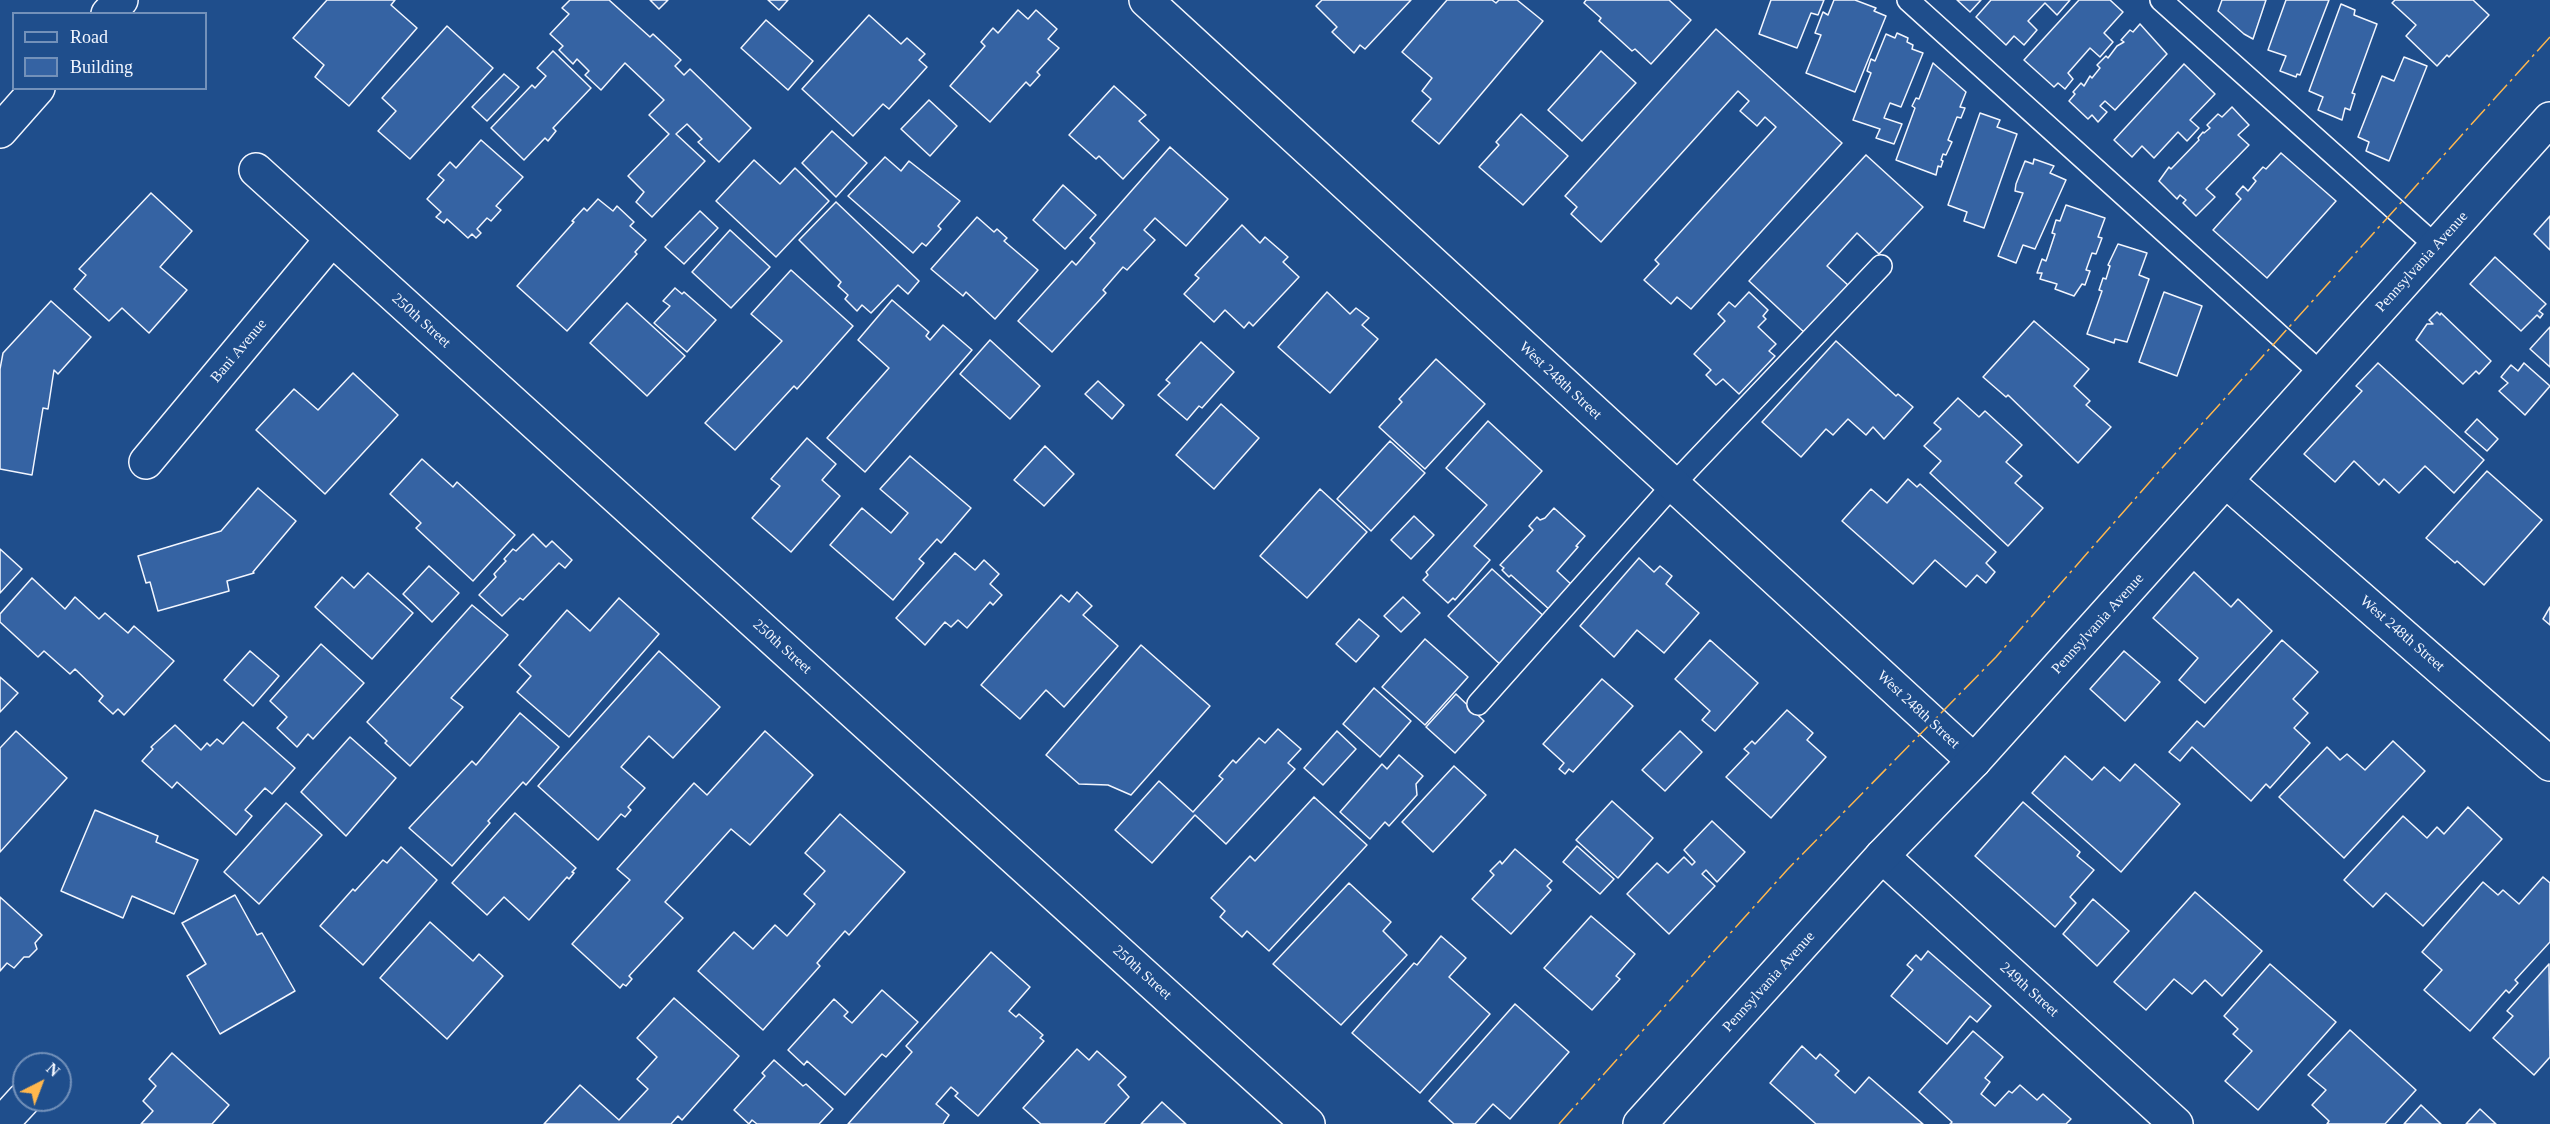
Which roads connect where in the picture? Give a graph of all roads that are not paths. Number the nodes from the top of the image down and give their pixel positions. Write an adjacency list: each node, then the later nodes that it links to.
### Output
1 (121, 0): 5 (street)
2 (1146, 0): 16 (street, West 248th Street)
3 (1908, 0): 13 (lane)
4 (2161, 0): 11 (lane)
5 (110, 12)
6 (36, 90): 8 (street)
7 (2550, 119): 11 (street, Pennsylvania Avenue)
8 (0, 131)
9 (256, 170): 10 (street, 250th Street)
10 (332, 239): 14 (street, Bani Avenue); 23 (street, 250th Street)
11 (2436, 246): 13 (street, Pennsylvania Avenue)
12 (1881, 266): 16 (lane)
13 (2322, 374): 15 (street, Pennsylvania Avenue)
14 (146, 462)
15 (2226, 481): 18 (street, Pennsylvania Avenue); 19 (street, West 248th Street)
16 (1673, 485): 17 (lane); 18 (street, West 248th Street)
17 (1478, 704)
18 (1974, 761): 20 (street, Pennsylvania Avenue)
19 (2550, 764)
20 (1882, 856): 24 (street, Pennsylvania Avenue); 25 (street, 249th Street)
21 (12, 1112): 22 (street)
22 (1, 1124)
23 (1308, 1124)
24 (1640, 1124)
25 (2176, 1124)

